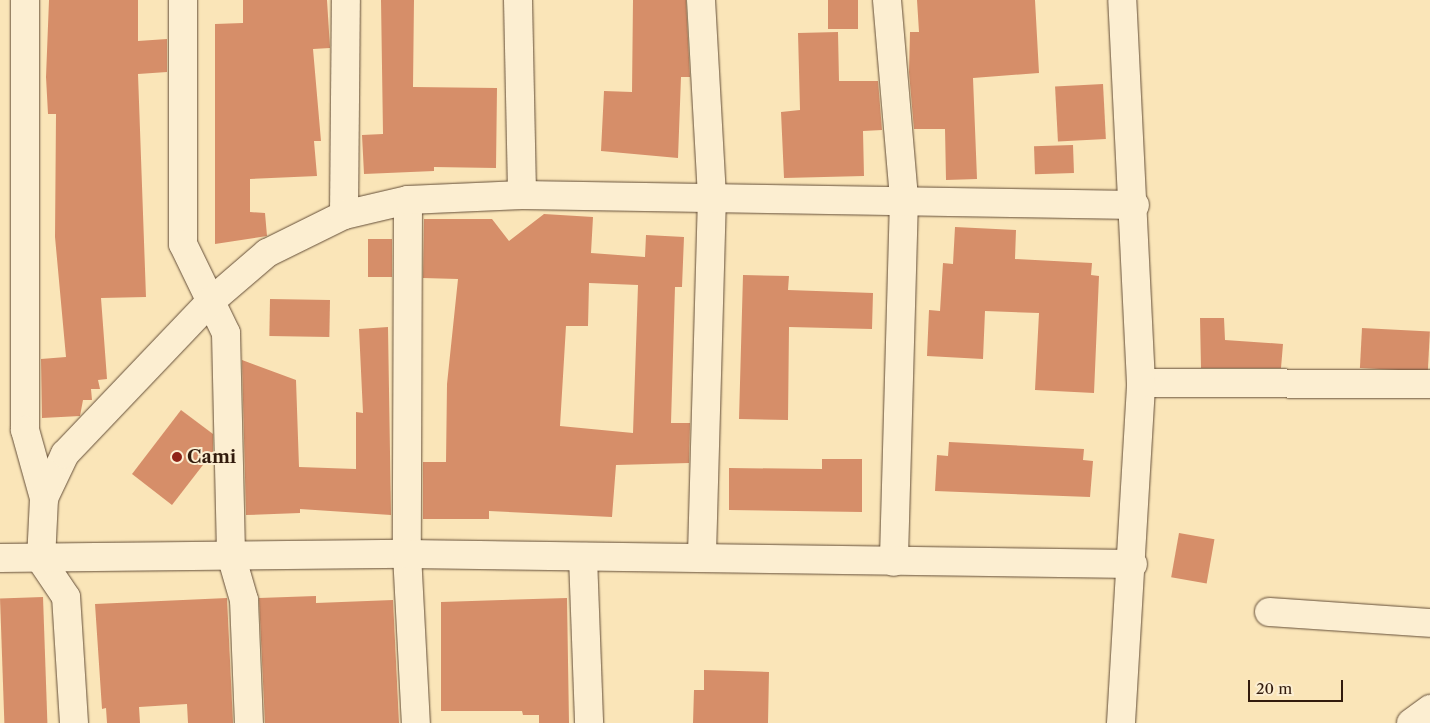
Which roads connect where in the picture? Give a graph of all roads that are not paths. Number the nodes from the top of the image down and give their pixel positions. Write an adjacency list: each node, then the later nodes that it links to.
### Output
1 (25, 0): 17 (street)
2 (183, 0): 14 (street)
3 (346, 0): 13 (street)
4 (518, 0): 8 (street)
5 (701, 0): 9 (street)
6 (887, 0): 10 (street)
7 (1122, 0): 12 (street)
8 (522, 195): 9 (street); 11 (street)
9 (712, 196): 10 (street); 22 (street)
10 (904, 199): 12 (street); 24 (street)
11 (408, 200): 13 (street); 18 (street)
12 (1136, 205): 15 (street)
13 (344, 215): 14 (street)
14 (210, 302): 17 (street); 19 (street)
15 (1141, 383): 16 (street); 25 (street)
16 (1430, 384)
17 (44, 498): 23 (street)
18 (407, 554): 19 (street); 20 (street); 31 (street)
19 (231, 555): 23 (street); 30 (street)
20 (583, 557): 22 (street); 32 (street)
21 (0, 558): 23 (street)
22 (702, 558): 24 (street)
23 (41, 560): 29 (street)
24 (894, 562): 25 (street)
25 (1133, 564): 33 (street)
26 (1269, 612): 27 (street)
27 (1430, 623)
28 (1430, 709): 34 (street)
29 (74, 723)
30 (249, 723)
31 (416, 723)
32 (589, 723)
33 (1121, 723)
34 (1411, 723)

